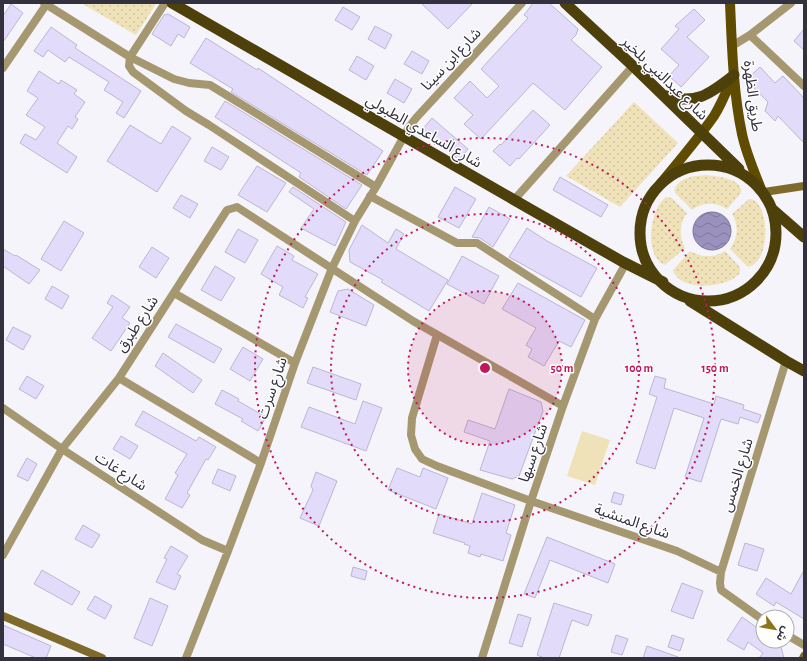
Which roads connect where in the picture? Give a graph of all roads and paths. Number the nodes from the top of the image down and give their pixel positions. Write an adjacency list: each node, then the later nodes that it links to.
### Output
1 (165, 3): 11 (street)
2 (172, 3): 8 (highway, شارع الساعدي الطبولي)
3 (522, 3): 18 (street, شارع ابن سينا)
4 (565, 3): 12 (highway, شارع عبدالنبي بلخير)
5 (730, 3): 10 (main road, طريق الظهرة)
6 (791, 3): 9 (street)
7 (45, 4): 11 (street); 13 (street)
8 (185, 6): 18 (highway, شارع الساعدي الطبولي)
9 (750, 35): 10 (street); 15 (street)
10 (732, 46): 14 (main road, طريق الظهرة)
11 (130, 57): 22 (street); 27 (street)
12 (632, 66): 16 (highway, شارع عبدالنبي بلخير); 25 (street)
13 (3, 68)
14 (734, 75): 16 (highway); 17 (main road); 23 (main road, طريق الظهرة)
15 (804, 86)
16 (661, 94): 17 (highway, شارع عبدالنبي بلخير)
17 (701, 133): 19 (highway, شارع عبدالنبي بلخير); 20 (main road)
18 (404, 136): 22 (street, شارع سرت); 25 (highway, شارع الساعدي الطبولي)
19 (744, 174): 20 (highway); 23 (highway)
20 (661, 183): 31 (highway)
21 (804, 186): 23 (main road)
22 (376, 187): 24 (street, شارع سرت)
23 (763, 190): 26 (highway)
24 (370, 196): 27 (street, شارع سرت); 34 (street)
25 (514, 200): 29 (highway, شارع الساعدي الطبولي)
26 (773, 210): 28 (highway); 33 (highway)
27 (356, 221): 30 (street, شارع سرت)
28 (804, 237)
29 (626, 263): 31 (highway, شارع الساعدي الطبولي); 34 (street, شارع سبها)
30 (332, 268): 32 (street, شارع طبرق); 35 (street); 37 (street, شارع سرت)
31 (662, 282): 33 (highway)
32 (174, 293): 37 (street); 39 (street, شارع طبرق)
33 (681, 296): 36 (highway)
34 (595, 319): 40 (street, شارع سبها)
35 (436, 335): 40 (street); 44 (street, شارع المنشية)
36 (786, 361): 38 (highway); 47 (street, شارع الخمس)
37 (295, 363): 43 (street, شارع سرت)
38 (804, 371)
39 (119, 378): 42 (street, شارع طبرق); 43 (street)
40 (563, 406): 44 (street, شارع سبها)
41 (3, 408): 42 (street, شارع غات)
42 (62, 449): 45 (street, شارع غات); 46 (street, شارع طبرق)
43 (261, 463): 45 (street, شارع سرت)
44 (531, 501): 47 (street, شارع المنشية); 54 (street, شارع سبها)
45 (228, 551): 53 (street, شارع سرت)
46 (3, 555)
47 (722, 572): 48 (street, شارع الخمس)
48 (755, 614)
49 (3, 616): 52 (main road)
50 (795, 640): 51 (street)
51 (804, 645)
52 (102, 658)
53 (186, 658)
54 (482, 658)

